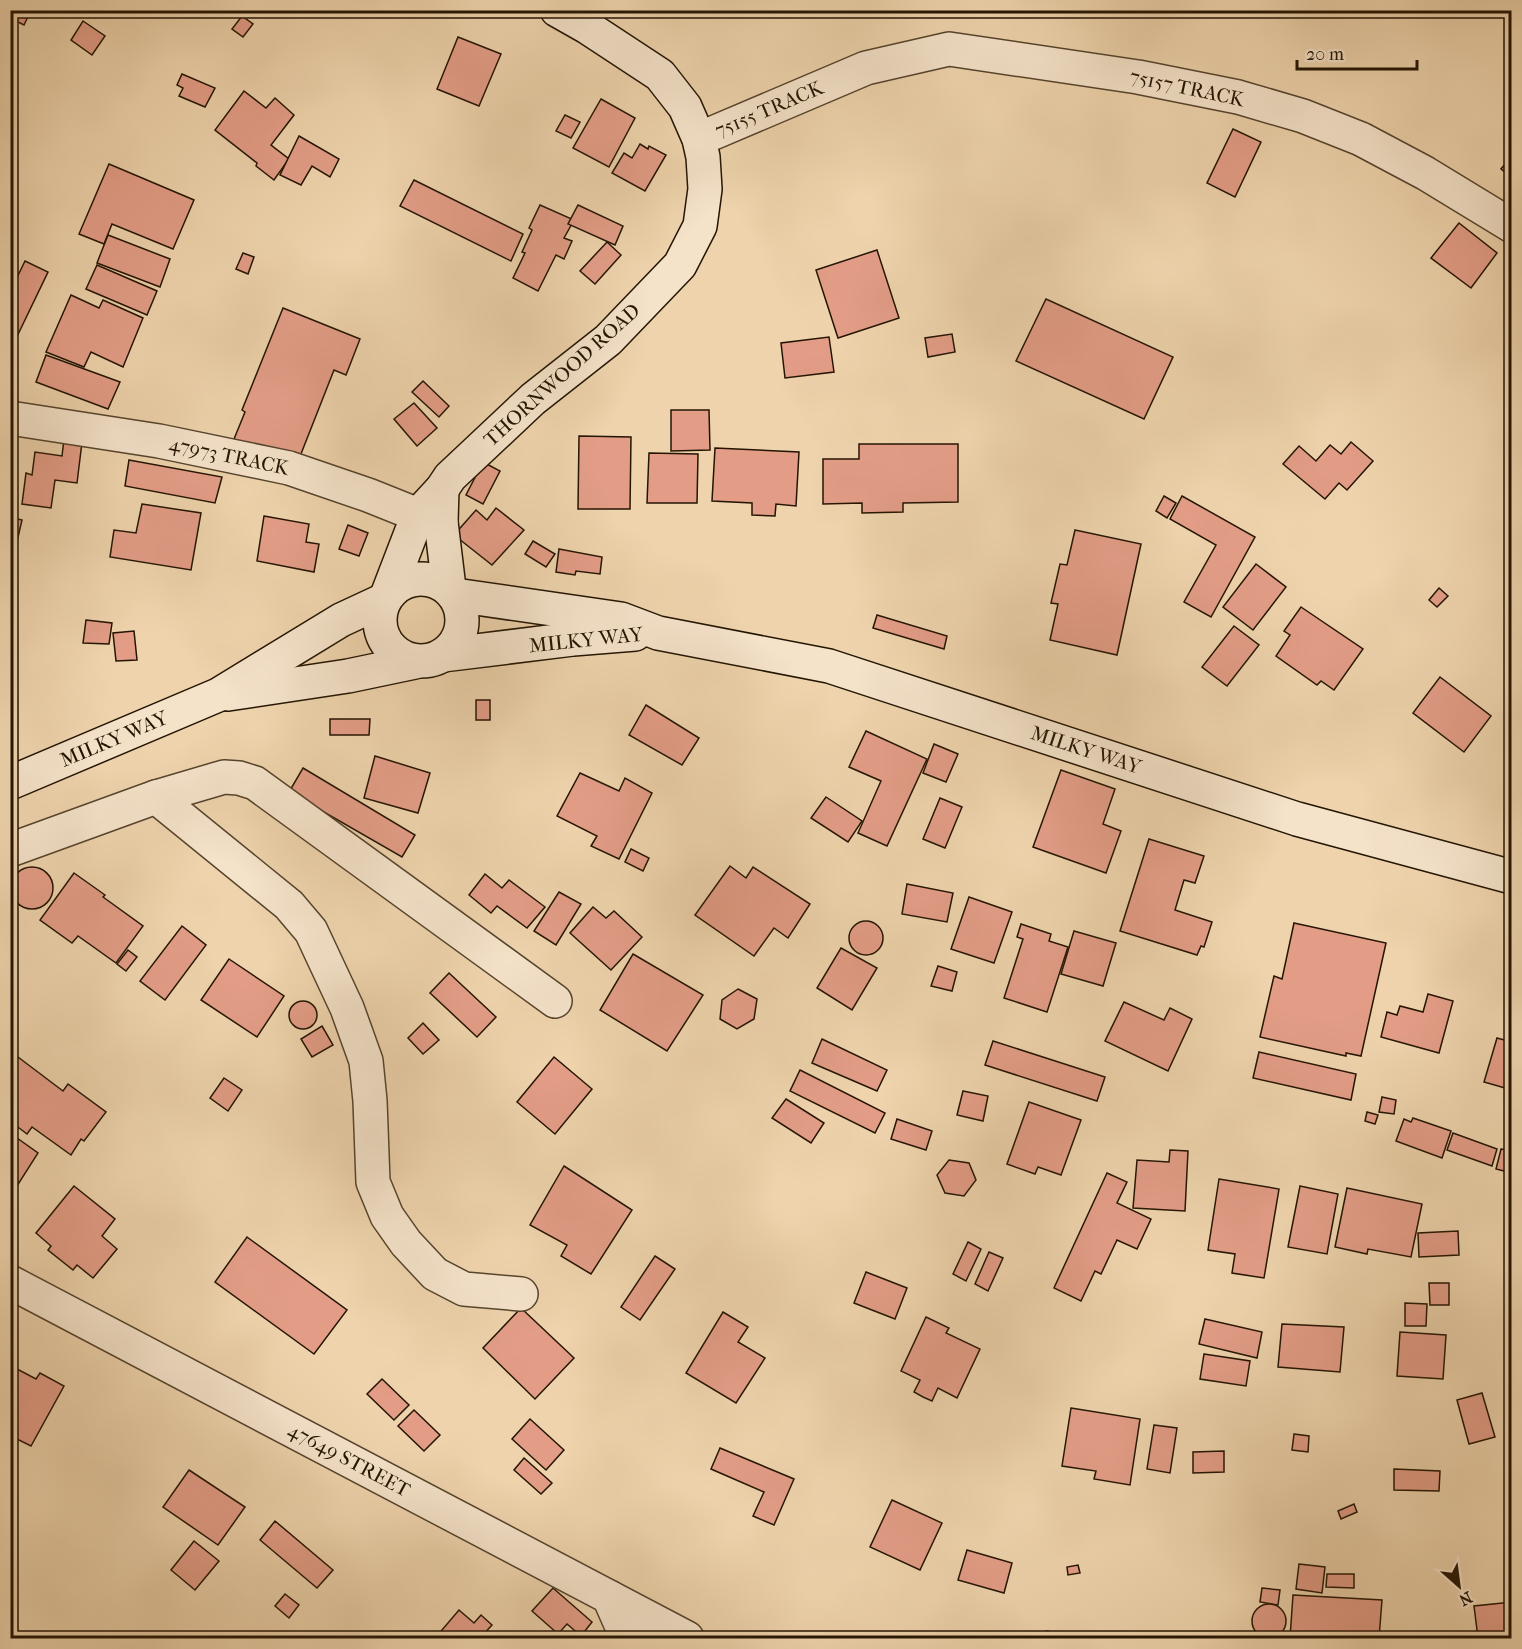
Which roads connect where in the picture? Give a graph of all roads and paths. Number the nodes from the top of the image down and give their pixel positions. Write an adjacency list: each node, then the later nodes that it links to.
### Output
1 (557, 10): 3 (street, THORNWOOD ROAD)
2 (840, 80): 3 (street, 75155 TRACK); 4 (street, 75157 TRACK)
3 (699, 140): 6 (street, THORNWOOD ROAD)
4 (1512, 226)
5 (10, 418): 6 (street, 47973 TRACK)
6 (429, 518): 7 (street, THORNWOOD ROAD); 8 (street, THORNWOOD ROAD)
7 (452, 592): 8 (street); 9 (street, MILKY WAY); 10 (street)
8 (386, 596): 10 (street); 11 (street, MILKY WAY)
9 (658, 633): 10 (street, MILKY WAY); 15 (street, MILKY WAY)
10 (429, 658): 11 (street, MILKY WAY)
11 (218, 695): 12 (street, MILKY WAY)
12 (10, 783)
13 (156, 797): 14 (street); 16 (street); 18 (street)
14 (10, 850)
15 (1512, 877)
16 (555, 1001)
17 (10, 1282): 19 (street, 47649 STREET)
18 (521, 1294)
19 (609, 1597): 20 (street); 21 (street, 47649 STREET)
20 (627, 1638)
21 (687, 1638)

